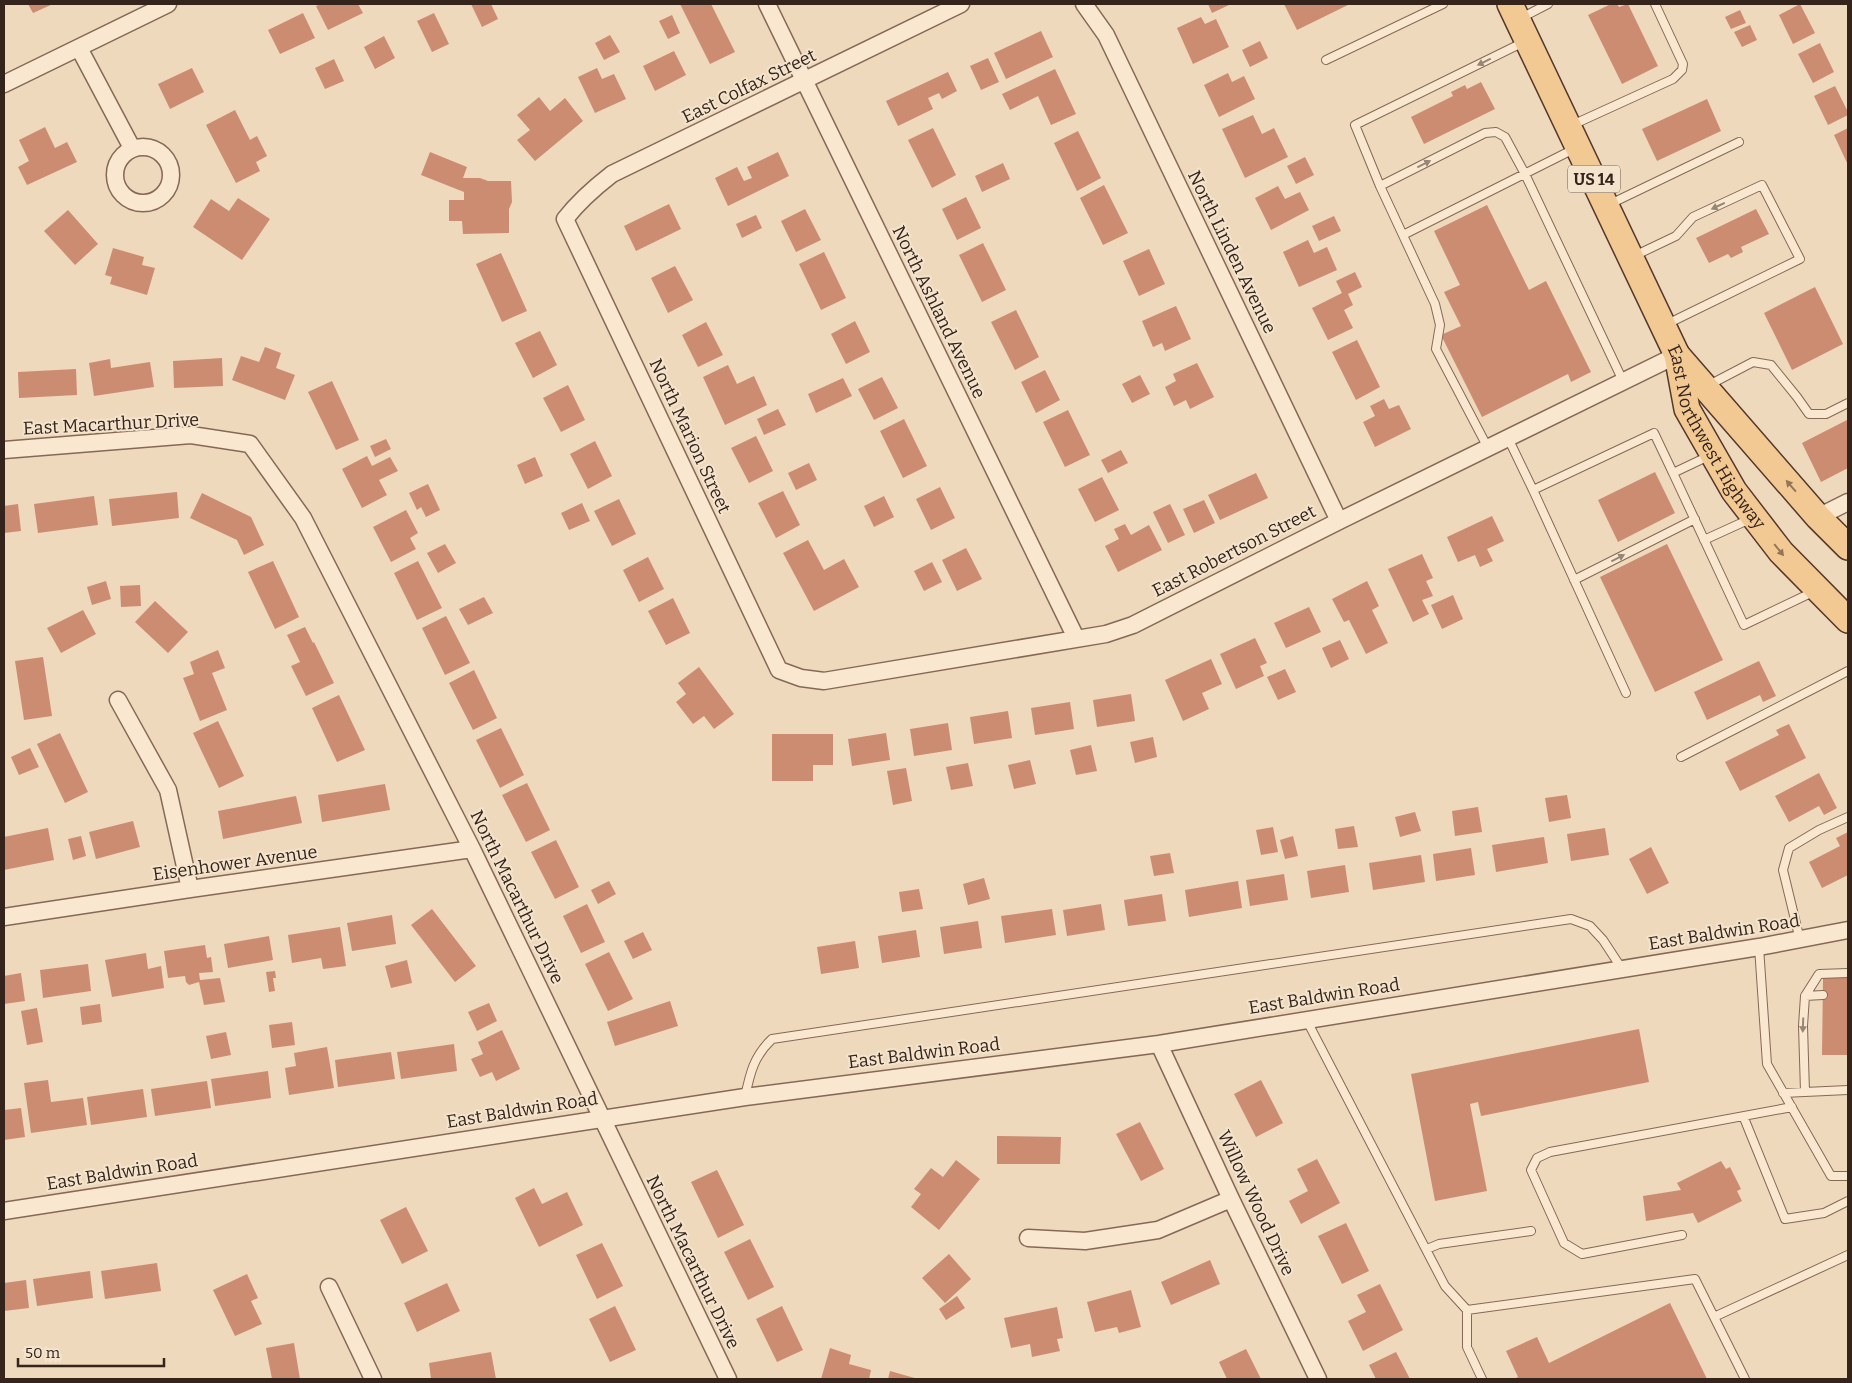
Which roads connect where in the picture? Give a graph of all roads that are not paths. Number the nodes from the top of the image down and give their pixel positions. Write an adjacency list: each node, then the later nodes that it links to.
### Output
1 (168, 4): 9 (street)
2 (767, 4): 11 (street, North Ashland Avenue)
3 (961, 4): 11 (street, East Colfax Street)
4 (1084, 4): 38 (street, North Linden Avenue)
5 (1444, 4): 10 (lane)
6 (1548, 4): 8 (lane)
7 (1655, 4): 13 (lane)
8 (1519, 21): 13 (main road, US 14); 17 (lane, one-way to 17)
9 (79, 48): 12 (street); 15 (street)
10 (1326, 60)
11 (804, 81): 19 (street, East Colfax Street); 44 (street, North Ashland Avenue)
12 (4, 84)
13 (1573, 137): 16 (lane); 18 (main road, US 14)
14 (1739, 142): 18 (lane)
15 (132, 148)
16 (1525, 174): 17 (lane, one-way to 16); 20 (lane); 24 (lane)
17 (1380, 186): 20 (lane)
18 (1606, 206): 21 (main road, US 14)
19 (565, 219): 45 (street, North Marion Street)
20 (1403, 235): 29 (lane)
21 (1631, 258): 22 (main road, US 14); 22 (lane, one-way to 21)
22 (1664, 326): 23 (main road, US 14)
23 (1677, 355): 24 (street, East Robertson Street); 25 (main road, East Northwest Highway / US 14); 31 (main road, East Northwest Highway / US 14)
24 (1623, 381): 27 (street, East Robertson Street)
25 (1705, 387): 26 (lane); 36 (main road, East Northwest Highway / US 14, one-way to 25)
26 (1848, 403)
27 (1508, 438): 29 (street, East Robertson Street); 33 (lane)
28 (250, 444): 30 (street, East Macarthur Drive); 51 (street, North Macarthur Drive)
29 (1488, 448): 38 (street, East Robertson Street)
30 (4, 450)
31 (1713, 455): 32 (lane); 35 (main road, East Northwest Highway / US 14)
32 (1673, 473): 33 (lane); 37 (lane)
33 (1533, 490): 41 (lane)
34 (1848, 502): 36 (street)
35 (1754, 517): 39 (lane); 42 (main road, East Northwest Highway / US 14, one-way to 42)
36 (1818, 517): 40 (main road, East Northwest Highway / US 14)
37 (1694, 519): 39 (lane); 41 (lane, one-way to 37)
38 (1339, 521): 44 (street, East Robertson Street)
39 (1704, 540): 42 (lane)
40 (1848, 547)
41 (1574, 580): 47 (lane)
42 (1817, 590): 43 (main road, East Northwest Highway / US 14)
43 (1848, 620)
44 (1076, 638): 45 (street, East Robertson Street)
45 (780, 670)
46 (1848, 671): 49 (lane)
47 (1626, 693)
48 (118, 700): 52 (street)
49 (1681, 757)
50 (1848, 817): 55 (lane)
51 (472, 849): 52 (street, Eisenhower Avenue); 68 (street, North Macarthur Drive)
52 (190, 889): 53 (street, Eisenhower Avenue)
53 (4, 917)
54 (1848, 930): 55 (street, East Baldwin Road)
55 (1800, 940): 56 (street, East Baldwin Road)
56 (1759, 947): 57 (street, East Baldwin Road); 65 (lane)
57 (1622, 969): 61 (street, East Baldwin Road); 66 (lane)
58 (1848, 973): 60 (lane)
59 (1823, 995): 60 (lane)
60 (1805, 996): 64 (lane, one-way to 64)
61 (1306, 1019): 62 (street, East Baldwin Road); 77 (lane)
62 (1159, 1044): 66 (street, East Baldwin Road); 71 (street, Willow Wood Drive)
63 (1848, 1090): 64 (lane)
64 (1806, 1092): 65 (lane)
65 (1783, 1093): 67 (lane)
66 (745, 1097): 68 (street, East Baldwin Road)
67 (1792, 1107): 69 (lane); 70 (lane)
68 (601, 1118): 73 (street, East Baldwin Road); 83 (street, North Macarthur Drive)
69 (1744, 1118): 72 (lane); 75 (lane)
70 (1848, 1176)
71 (1231, 1199): 76 (street); 84 (street, Willow Wood Drive)
72 (1848, 1201)
73 (4, 1211)
74 (1531, 1232): 77 (lane)
75 (1682, 1235)
76 (1028, 1238)
77 (1427, 1249): 80 (lane)
78 (1848, 1255): 81 (lane)
79 (328, 1287): 82 (street)
80 (1467, 1310): 81 (lane); 85 (lane)
81 (1714, 1316): 86 (lane)
82 (373, 1379)
83 (726, 1379)
84 (1318, 1379)
85 (1482, 1379)
86 (1745, 1379)

